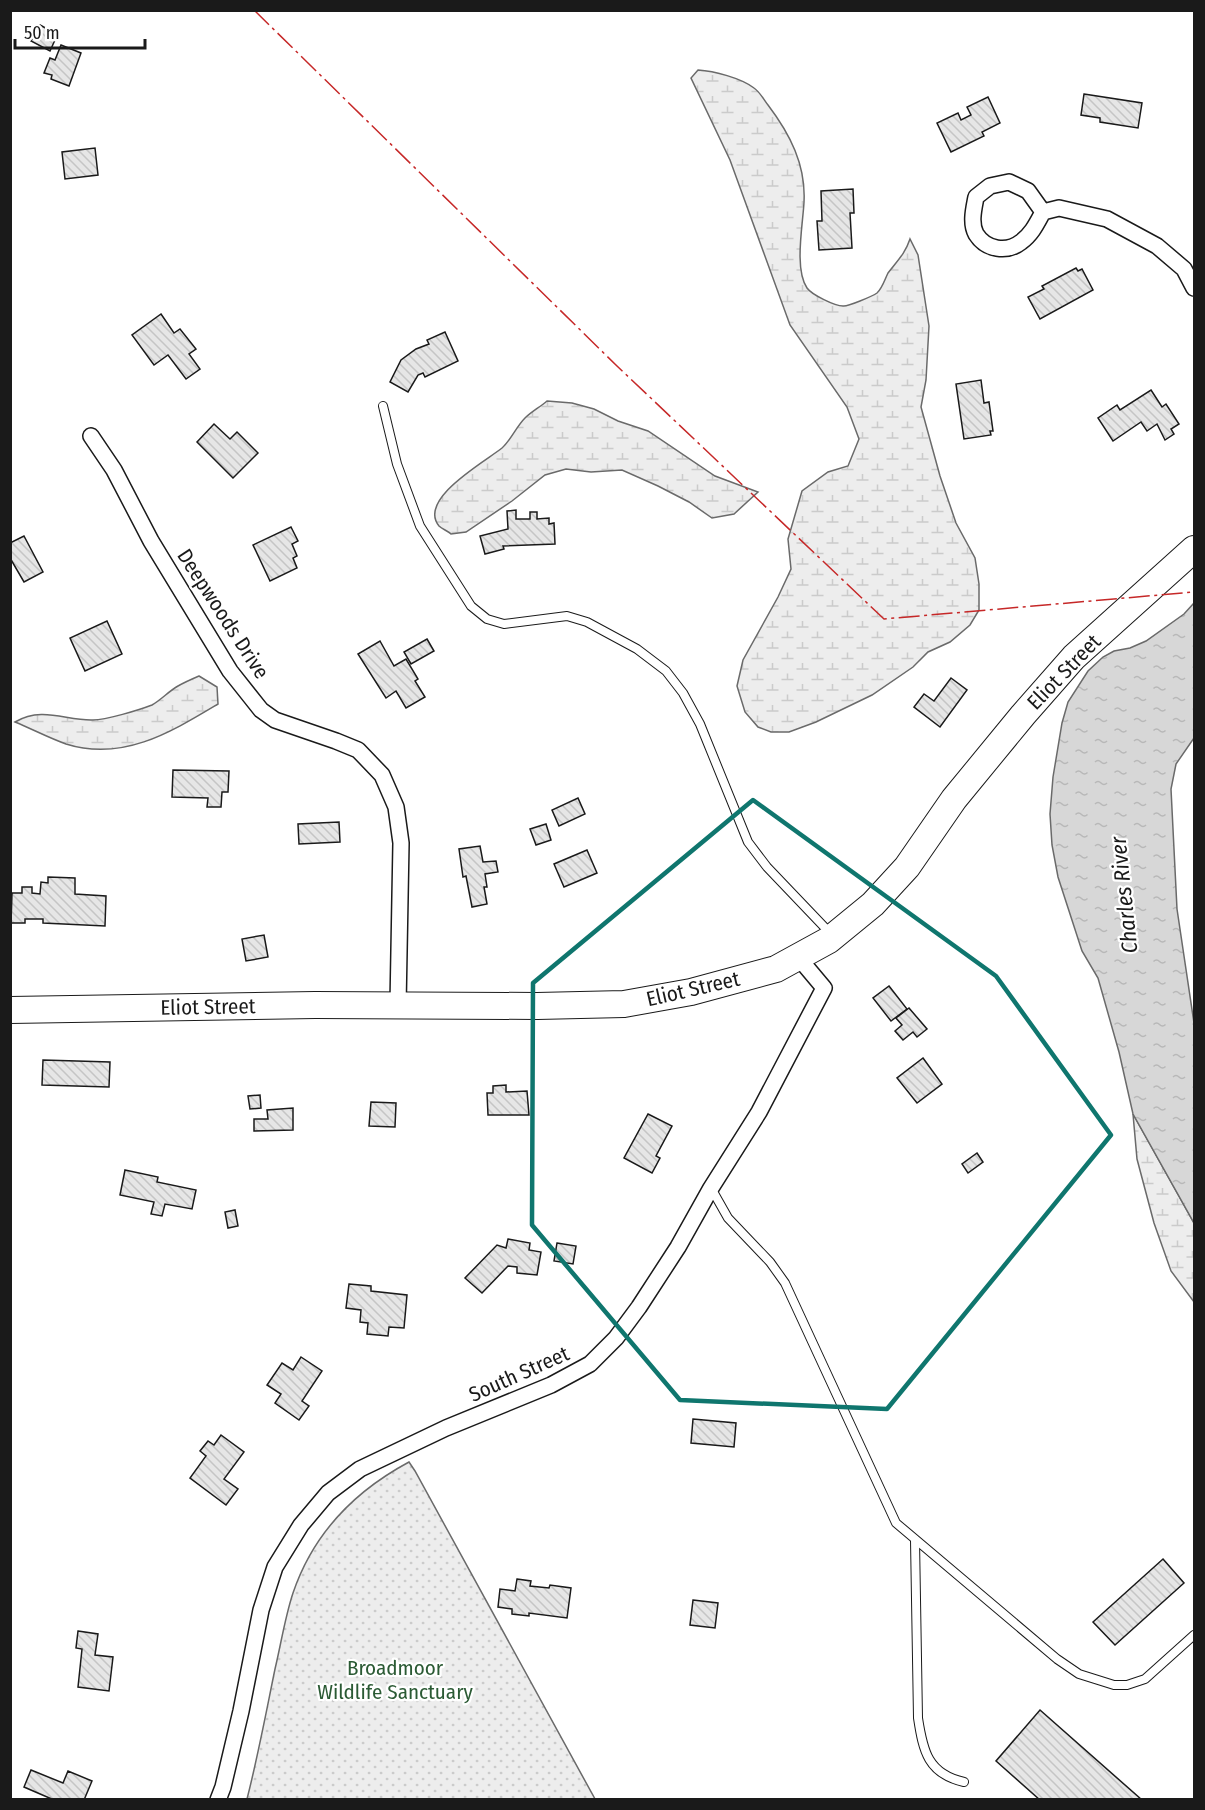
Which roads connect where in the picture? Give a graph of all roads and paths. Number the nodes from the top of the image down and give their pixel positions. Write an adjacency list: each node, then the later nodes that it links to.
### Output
1 (1043, 212): 1 (street); 2 (street)
2 (1194, 288)
3 (383, 406): 6 (lane)
4 (90, 436): 8 (street, Deepwoods Drive)
5 (1194, 549): 6 (main road, Eliot Street)
6 (833, 937): 7 (main road, Eliot Street)
7 (798, 957): 8 (main road, Eliot Street); 10 (street, South Street)
8 (398, 1005): 9 (main road, Eliot Street)
9 (10, 1010)
10 (711, 1188): 11 (lane); 14 (street, South Street)
11 (915, 1540): 12 (lane); 13 (lane)
12 (1194, 1635)
13 (964, 1782)
14 (219, 1800)

